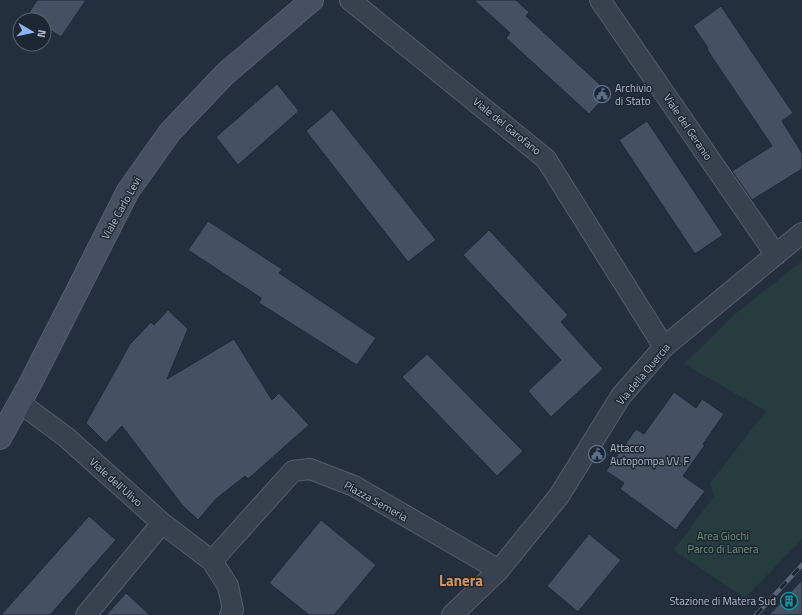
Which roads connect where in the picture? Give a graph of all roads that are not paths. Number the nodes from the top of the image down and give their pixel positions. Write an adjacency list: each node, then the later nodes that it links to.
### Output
1 (312, 0): 7 (main road, Viale Carlo Levi)
2 (350, 0): 6 (street, Viale del Garofano)
3 (600, 0): 5 (street, Viale del Geranio)
4 (802, 233): 5 (street, Via della Quercia)
5 (776, 255): 6 (street, Via della Quercia)
6 (664, 346): 11 (street, Via della Quercia)
7 (20, 403): 8 (main road, Viale Carlo Levi); 9 (street, Viale dell'Ulivo)
8 (0, 438)
9 (162, 523): 10 (street, Viale dell'Ulivo); 12 (street)
10 (212, 561): 11 (street, Piazza Semeria); 13 (street)
11 (499, 570): 14 (street, Via della Quercia)
12 (86, 615)
13 (230, 615)
14 (452, 615)

